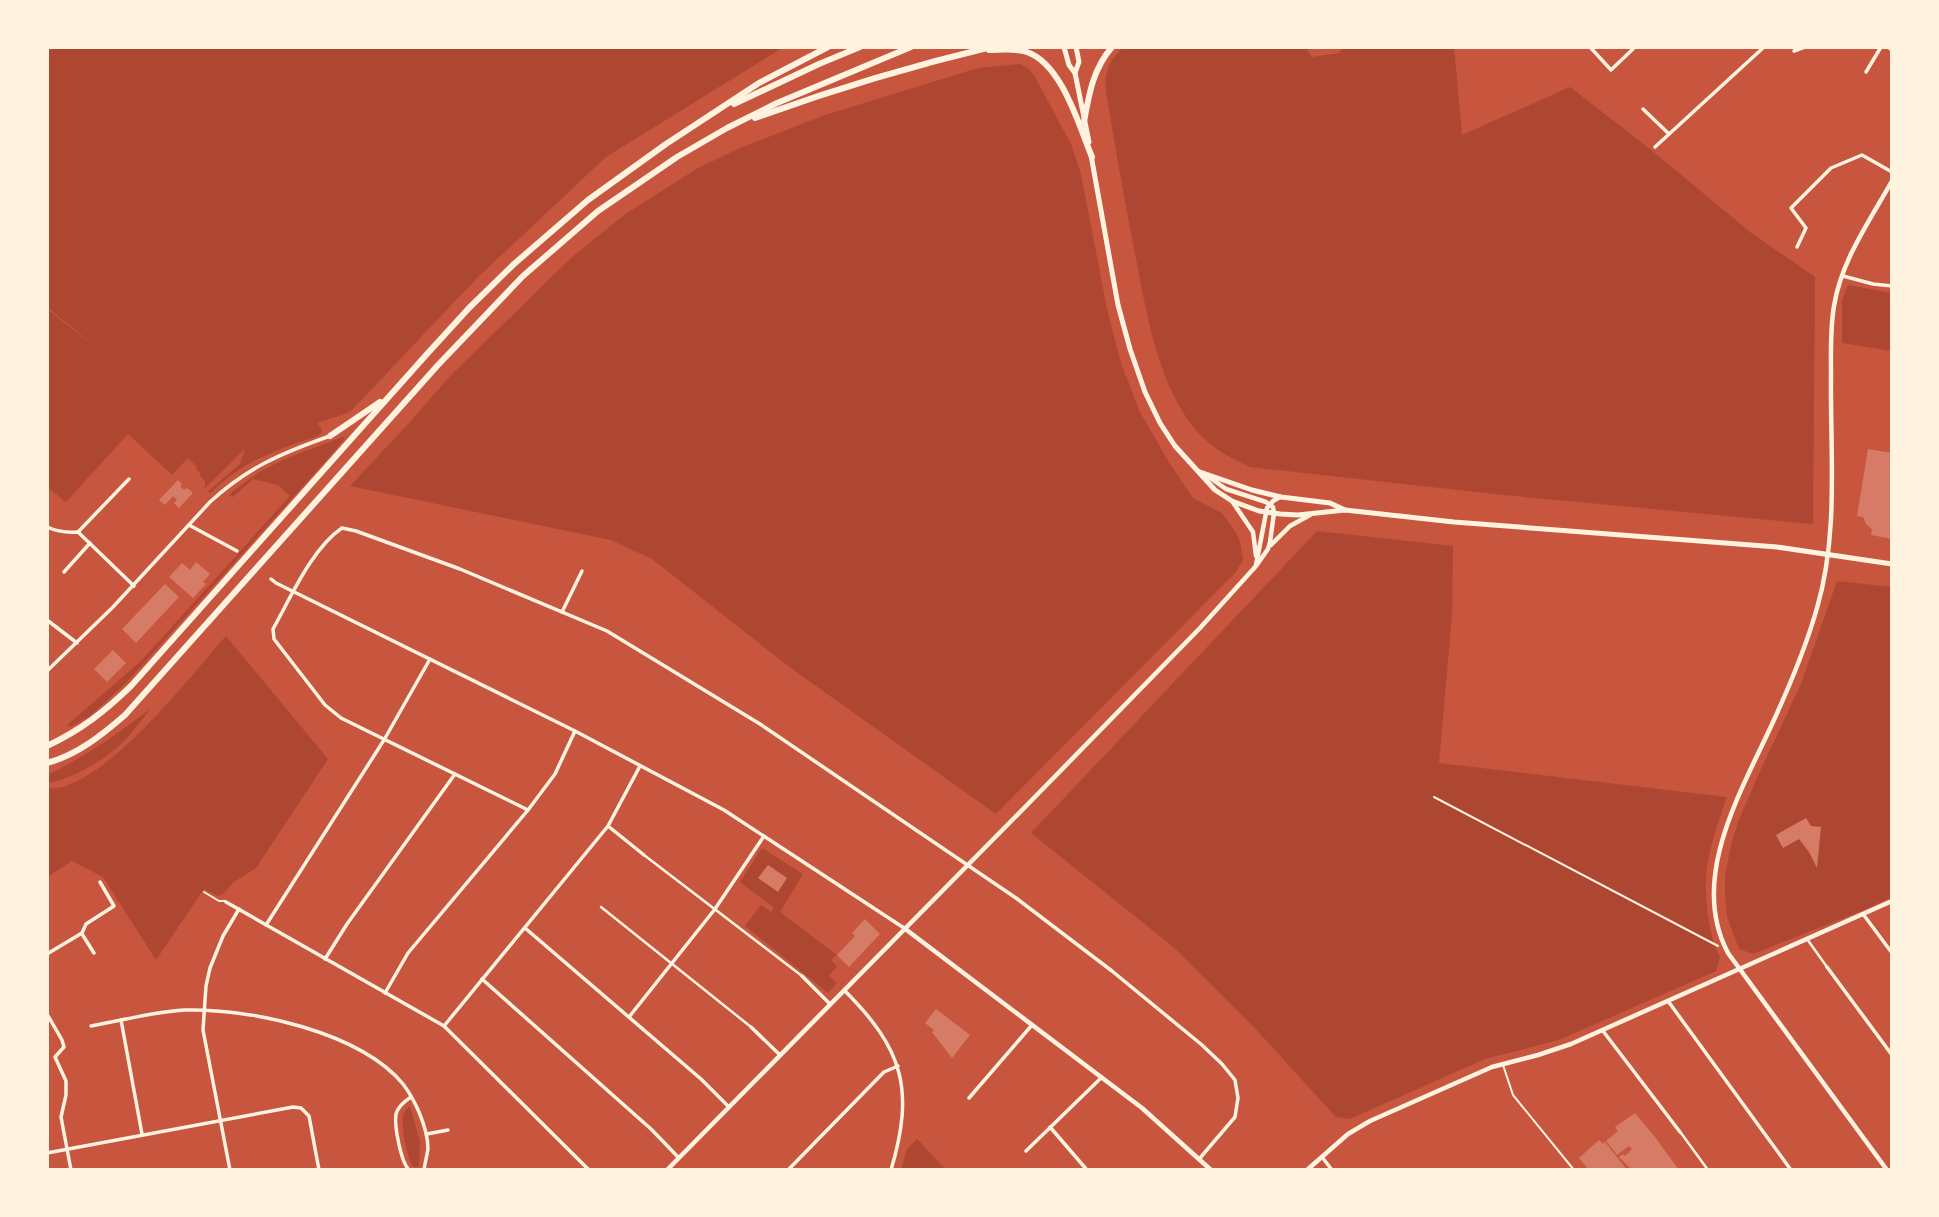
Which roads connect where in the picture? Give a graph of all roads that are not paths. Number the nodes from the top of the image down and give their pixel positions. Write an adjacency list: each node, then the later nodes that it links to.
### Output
1 (828, 47): 18 (highway)
2 (860, 47): 18 (highway)
3 (911, 47): 20 (highway)
4 (991, 47): 13 (highway)
5 (1065, 47): 16 (main road)
6 (1076, 47): 16 (main road)
7 (1112, 47): 19 (highway)
8 (1590, 47): 9 (street)
9 (1635, 47)
10 (1764, 47): 21 (street)
11 (1805, 47): 14 (street)
12 (1881, 47): 15 (street)
13 (980, 50): 20 (highway); 23 (highway)
14 (1794, 51)
15 (1866, 72)
16 (1075, 73): 19 (main road)
17 (1643, 109): 21 (street)
18 (716, 112): 29 (highway)
19 (1084, 122): 23 (main road)
20 (727, 128): 62 (highway)
21 (1669, 134): 22 (street)
22 (1655, 147)
23 (1092, 157): 31 (main road)
24 (1892, 172): 26 (street)
25 (1892, 181): 27 (street)
26 (1797, 247)
27 (1843, 276): 28 (street); 46 (street)
28 (1892, 286)
29 (390, 395): 30 (highway); 61 (highway)
30 (330, 436): 40 (street)
31 (1203, 473): 33 (main road); 34 (main road); 35 (street)
32 (129, 479): 42 (street)
33 (1281, 497): 35 (street); 36 (main road)
34 (1232, 501): 37 (main road); 47 (street)
35 (1270, 504): 37 (street); 38 (street)
36 (1345, 510): 39 (main road); 46 (main road)
37 (1266, 512): 38 (main road); 47 (street)
38 (1274, 513): 39 (main road); 44 (street)
39 (1311, 514): 44 (street)
40 (189, 525): 45 (street); 52 (street)
41 (47, 527): 42 (street)
42 (78, 532): 43 (street)
43 (90, 543): 50 (street); 52 (street)
44 (1268, 549): 47 (street)
45 (237, 551)
46 (1827, 554): 48 (main road); 89 (street)
47 (1256, 563): 69 (street)
48 (1892, 564)
49 (582, 571): 54 (street)
50 (64, 572)
51 (271, 579): 53 (street)
52 (134, 586): 56 (street)
53 (294, 592): 54 (street); 57 (street); 60 (street)
54 (562, 612): 69 (street)
55 (47, 620): 56 (street)
56 (77, 643): 58 (street)
57 (430, 659): 59 (street); 60 (street)
58 (47, 671)
59 (575, 731): 63 (street); 65 (street)
60 (384, 740): 64 (street); 78 (street)
61 (47, 746)
62 (47, 764)
63 (640, 766): 66 (street); 67 (street)
64 (456, 774): 65 (street); 86 (street)
65 (528, 810): 93 (street)
66 (608, 826): 68 (street); 79 (street)
67 (764, 836): 76 (street); 80 (street)
68 (644, 855): 76 (street)
69 (969, 864): 80 (street); 126 (street)
70 (100, 883): 81 (street)
71 (204, 892): 73 (lane)
72 (1892, 901): 77 (street)
73 (226, 902): 75 (street)
74 (601, 907): 87 (street)
75 (239, 909): 78 (street); 96 (street)
76 (715, 909): 87 (street); 90 (street)
77 (1863, 914): 82 (street); 84 (street)
78 (266, 925): 86 (street)
79 (525, 928): 91 (street); 98 (street)
80 (904, 928): 92 (street); 100 (street)
81 (82, 933): 83 (street); 85 (street)
82 (1807, 939): 88 (street); 89 (street)
83 (94, 953)
84 (1892, 953)
85 (47, 954)
86 (325, 959): 93 (street)
87 (672, 964): 98 (street); 103 (street)
88 (1827, 967): 106 (street)
89 (1739, 968): 94 (street); 143 (street)
90 (802, 976): 95 (street)
91 (482, 979): 102 (street); 125 (street)
92 (844, 990): 95 (street); 110 (street)
93 (385, 993): 102 (street)
94 (1668, 1001): 104 (street); 142 (street)
95 (830, 1004): 105 (street)
96 (204, 1010): 99 (street); 112 (street); 115 (street)
97 (48, 1016): 107 (street)
98 (629, 1017): 114 (street)
99 (121, 1020): 101 (street); 119 (street)
100 (1033, 1024): 111 (street); 113 (street)
101 (90, 1026)
102 (444, 1026): 132 (street)
103 (751, 1027): 105 (street)
104 (1602, 1030): 109 (street); 118 (street)
105 (780, 1055): 114 (street)
106 (1892, 1055)
107 (55, 1057): 108 (street); 121 (street)
108 (47, 1062)
109 (1503, 1065): 124 (street); 140 (lane)
110 (898, 1066): 134 (street); 135 (street)
111 (1102, 1077): 116 (street); 126 (street)
112 (411, 1097): 120 (street); 130 (street)
113 (969, 1098)
114 (729, 1107): 125 (street)
115 (220, 1120): 119 (street); 128 (street); 129 (street)
116 (1050, 1127): 122 (street); 136 (street)
117 (448, 1130): 120 (street)
118 (1680, 1132): 141 (street)
119 (142, 1134): 121 (street)
120 (426, 1134): 131 (street)
121 (67, 1150): 123 (street); 127 (street)
122 (1026, 1151)
123 (47, 1153)
124 (1322, 1157): 138 (street); 139 (street)
125 (679, 1158): 133 (street)
126 (1200, 1158): 137 (street)
127 (71, 1170)
128 (230, 1170)
129 (319, 1170)
130 (409, 1170)
131 (424, 1170)
132 (589, 1170)
133 (667, 1170)
134 (788, 1170)
135 (891, 1170)
136 (1087, 1170)
137 (1211, 1170)
138 (1307, 1170)
139 (1332, 1170)
140 (1574, 1170)
141 (1708, 1170)
142 (1791, 1170)
143 (1887, 1170)

